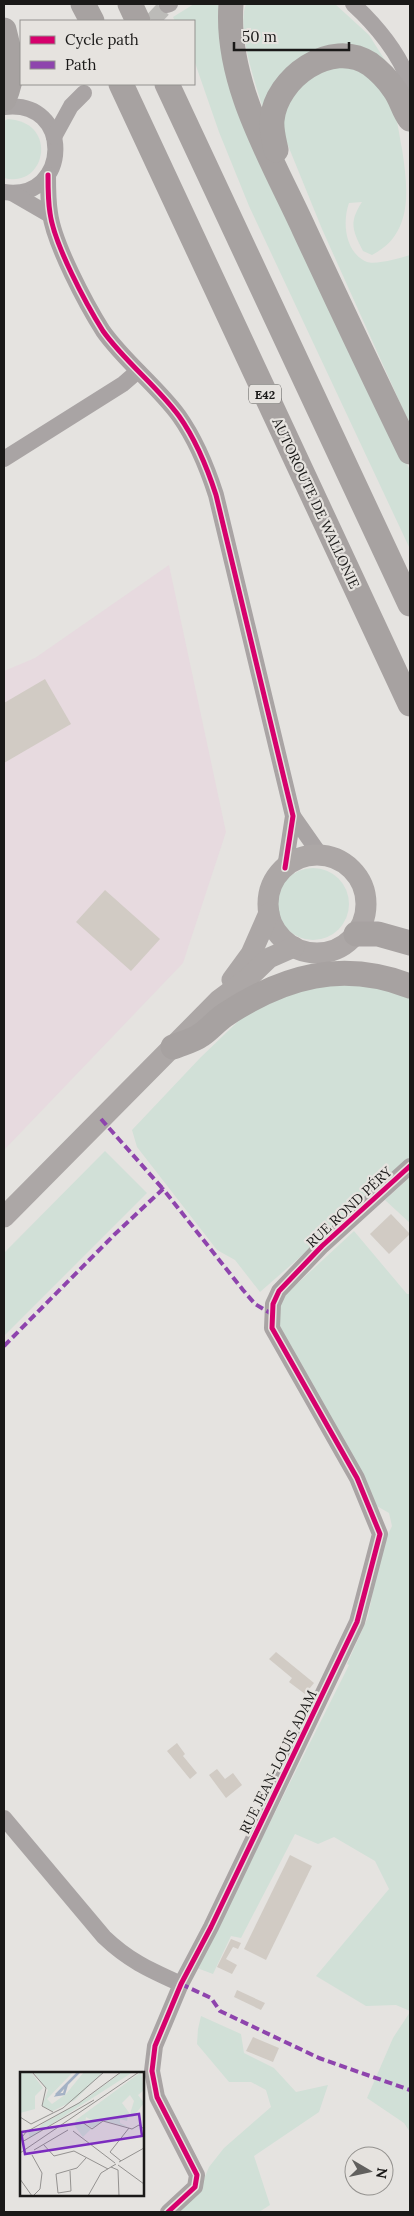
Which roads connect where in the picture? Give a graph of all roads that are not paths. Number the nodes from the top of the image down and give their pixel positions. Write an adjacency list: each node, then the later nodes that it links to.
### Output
1 (83, 4): 5 (highway)
2 (130, 4): 6 (highway)
3 (231, 4): 19 (highway)
4 (353, 4): 8 (street)
5 (91, 20)
6 (138, 20)
7 (4, 30): 12 (highway)
8 (410, 84)
9 (121, 85): 26 (highway, AUTOROUTE DE WALLONIE / E42)
10 (167, 85): 25 (highway)
11 (84, 93): 13 (street)
12 (4, 99)
13 (71, 106): 15 (street); 17 (street)
14 (4, 107): 15 (street)
15 (39, 115): 17 (street)
16 (410, 119): 19 (highway)
17 (54, 137): 18 (street)
18 (48, 176): 20 (street); 21 (street)
19 (281, 180): 23 (highway)
20 (8, 192): 21 (street)
21 (50, 215): 22 (street)
22 (138, 371): 24 (street); 27 (street)
23 (410, 452)
24 (4, 459)
25 (410, 604)
26 (410, 704)
27 (293, 816): 28 (street); 29 (street)
28 (322, 856): 29 (main road); 31 (main road)
29 (285, 868): 30 (main road)
30 (269, 913): 33 (main road); 35 (main road)
31 (356, 934): 32 (highway); 33 (main road)
32 (410, 943)
33 (294, 947): 35 (main road)
34 (410, 986): 36 (highway)
35 (219, 1000): 36 (main road)
36 (173, 1047): 38 (main road)
37 (410, 1166): 39 (street, RUE ROND PÉRY)
38 (4, 1217)
39 (272, 1314): 41 (street, RUE JEAN-LOUIS ADAM)
40 (4, 1818): 41 (street)
41 (181, 1984): 42 (street, RUE JEAN-LOUIS ADAM)
42 (168, 2212)

